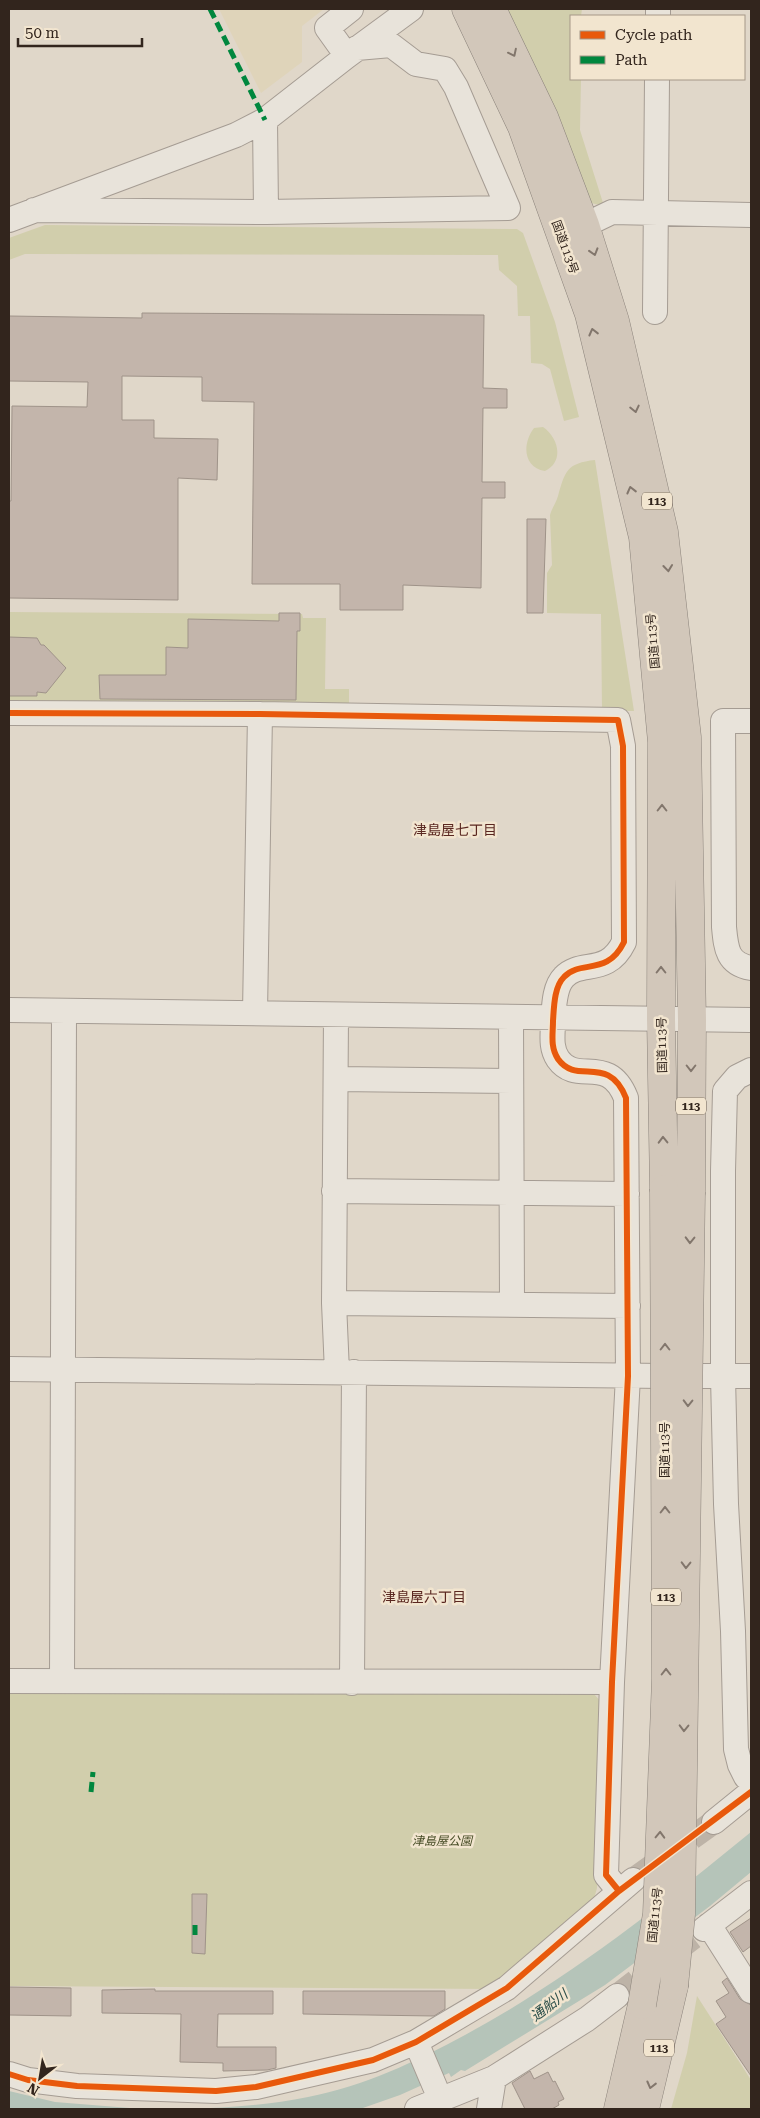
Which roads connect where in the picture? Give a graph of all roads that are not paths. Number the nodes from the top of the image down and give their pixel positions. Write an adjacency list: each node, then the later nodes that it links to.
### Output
1 (351, 9): 5 (street)
2 (411, 9): 5 (street)
3 (466, 9): 25 (highway, 国道113号 / 113, one-way to 3)
4 (492, 9): 13 (highway, 国道113号 / 113, one-way to 13)
5 (352, 52): 7 (street); 9 (street)
6 (657, 80): 10 (street)
7 (265, 120): 8 (street); 9 (street)
8 (34, 210): 9 (street); 12 (street)
9 (266, 212)
10 (656, 214): 11 (street); 13 (street); 14 (street)
11 (751, 215)
12 (9, 220)
13 (585, 225): 26 (highway, 国道113号 / 113, one-way to 26)
14 (655, 312)
15 (9, 713): 16 (street)
16 (260, 714): 21 (street); 24 (street)
17 (751, 720): 18 (street)
18 (751, 968)
19 (9, 1010): 20 (street)
20 (64, 1010): 21 (street); 38 (street)
21 (255, 1013): 22 (street)
22 (336, 1015): 23 (street); 29 (street)
23 (511, 1017): 24 (street); 30 (street)
24 (553, 1018): 25 (street); 33 (street)
25 (661, 1019): 26 (street); 41 (highway, 国道113号 / 113, one-way to 25, bridge)
26 (692, 1020): 27 (street); 41 (highway, 国道113号 / 113, one-way to 41, bridge)
27 (751, 1020)
28 (751, 1070): 43 (street)
29 (337, 1080): 30 (street); 31 (street)
30 (512, 1081): 32 (street)
31 (334, 1192): 32 (street); 34 (street)
32 (511, 1193): 33 (street); 35 (street)
33 (627, 1194): 36 (street)
34 (334, 1303): 35 (street); 39 (street)
35 (512, 1303): 36 (street)
36 (628, 1306): 40 (street)
37 (9, 1370): 38 (street)
38 (64, 1370): 39 (street); 45 (street)
39 (345, 1372): 40 (street); 47 (street)
40 (628, 1376): 41 (street); 46 (street)
41 (677, 1376): 43 (street); 53 (highway, 国道113号 / 113, one-way to 41, bridge); 61 (highway, 国道113号 / 113, one-way to 61, bridge)
42 (751, 1376): 43 (street)
43 (723, 1377): 48 (street)
44 (9, 1681): 45 (street)
45 (62, 1681): 47 (street)
46 (612, 1682): 47 (street); 54 (street)
47 (352, 1683)
48 (751, 1779)
49 (751, 1792): 50 (street)
50 (714, 1822)
51 (751, 1893): 52 (street)
52 (751, 1991)
53 (630, 2000): 56 (street); 60 (highway, 国道113号 / 113)
54 (416, 2042): 55 (street); 57 (street)
55 (9, 2074)
56 (494, 2078): 57 (street); 59 (street)
57 (441, 2100): 58 (street)
58 (417, 2109)
59 (489, 2109)
60 (618, 2109)
61 (645, 2109)

